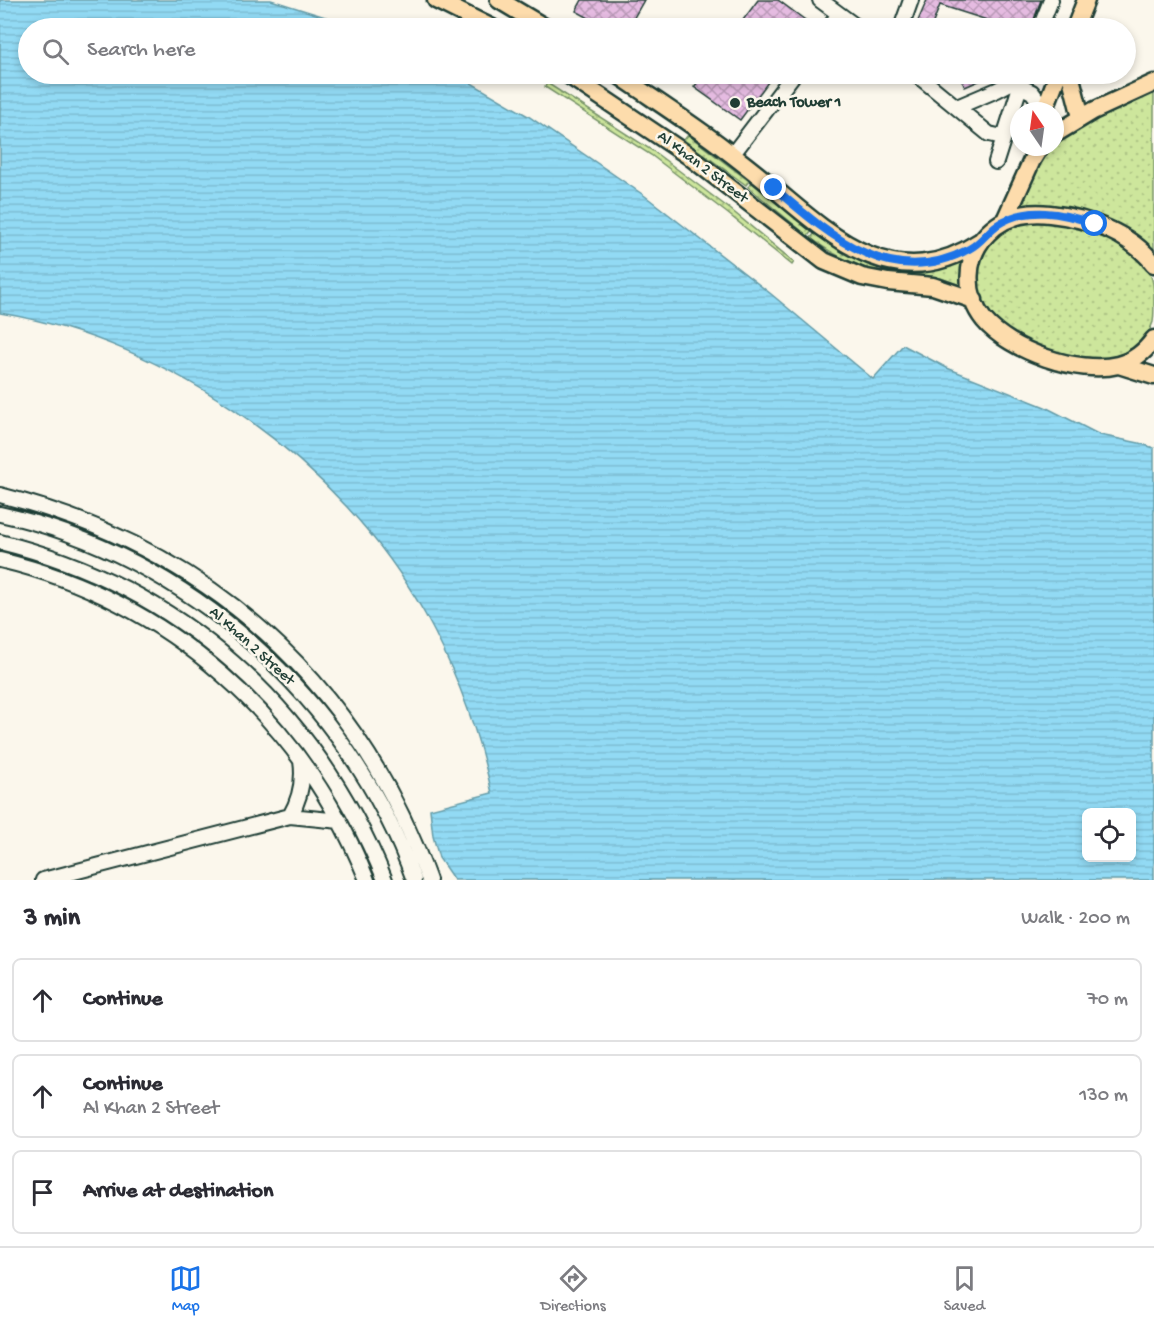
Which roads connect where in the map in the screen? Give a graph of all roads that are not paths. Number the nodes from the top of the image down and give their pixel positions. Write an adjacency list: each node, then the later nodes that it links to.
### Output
1 (436, 0): 8 (main road)
2 (499, 0): 9 (main road)
3 (820, 0): 7 (street)
4 (911, 0): 12 (street)
5 (1051, 0): 13 (street)
6 (1086, 0): 14 (main road)
7 (839, 14): 10 (street); 11 (street)
8 (472, 18)
9 (529, 18)
10 (836, 18)
11 (844, 18)
12 (905, 18)
13 (1044, 18)
14 (1079, 18)
15 (1154, 83): 28 (main road)
16 (582, 84): 39 (main road, Al Khan 2 Street)
17 (631, 84): 31 (main road, Al Khan 2 Street)
18 (786, 84): 31 (street)
19 (928, 84): 27 (street)
20 (1017, 84): 27 (street)
21 (1023, 84): 30 (street)
22 (1025, 84): 25 (street)
23 (1054, 84): 26 (main road)
24 (1073, 84): 28 (main road)
25 (1038, 102)
26 (1047, 102)
27 (957, 107): 30 (street)
28 (1081, 117): 29 (main road)
29 (1064, 128)
30 (1003, 137): 34 (street)
31 (732, 155): 37 (main road, Al Khan 2 Street)
32 (1029, 156): 35 (main road)
33 (1034, 156): 35 (main road)
34 (996, 162)
35 (1023, 178): 36 (main road)
36 (1005, 220): 37 (main road); 38 (main road)
37 (980, 243): 39 (main road)
38 (1154, 264)
39 (974, 300): 41 (main road)
40 (1154, 339): 41 (main road)
41 (1119, 365): 42 (main road)
42 (1154, 376)
43 (0, 495): 45 (street)
44 (0, 514): 47 (street, Al Khan 2 Street)
45 (104, 530): 47 (street); 50 (street)
46 (0, 542): 57 (street, Al Khan 2 Street)
47 (125, 558): 49 (street, Al Khan 2 Street)
48 (0, 560): 51 (street)
49 (218, 615): 50 (street); 56 (street, Al Khan 2 Street)
50 (248, 617): 54 (street)
51 (300, 758): 52 (street); 53 (street)
52 (290, 816): 53 (street); 58 (street)
53 (340, 822): 55 (street)
54 (416, 843): 56 (street); 59 (street)
55 (364, 874): 57 (street)
56 (412, 877)
57 (385, 879)
58 (43, 880)
59 (429, 880)

